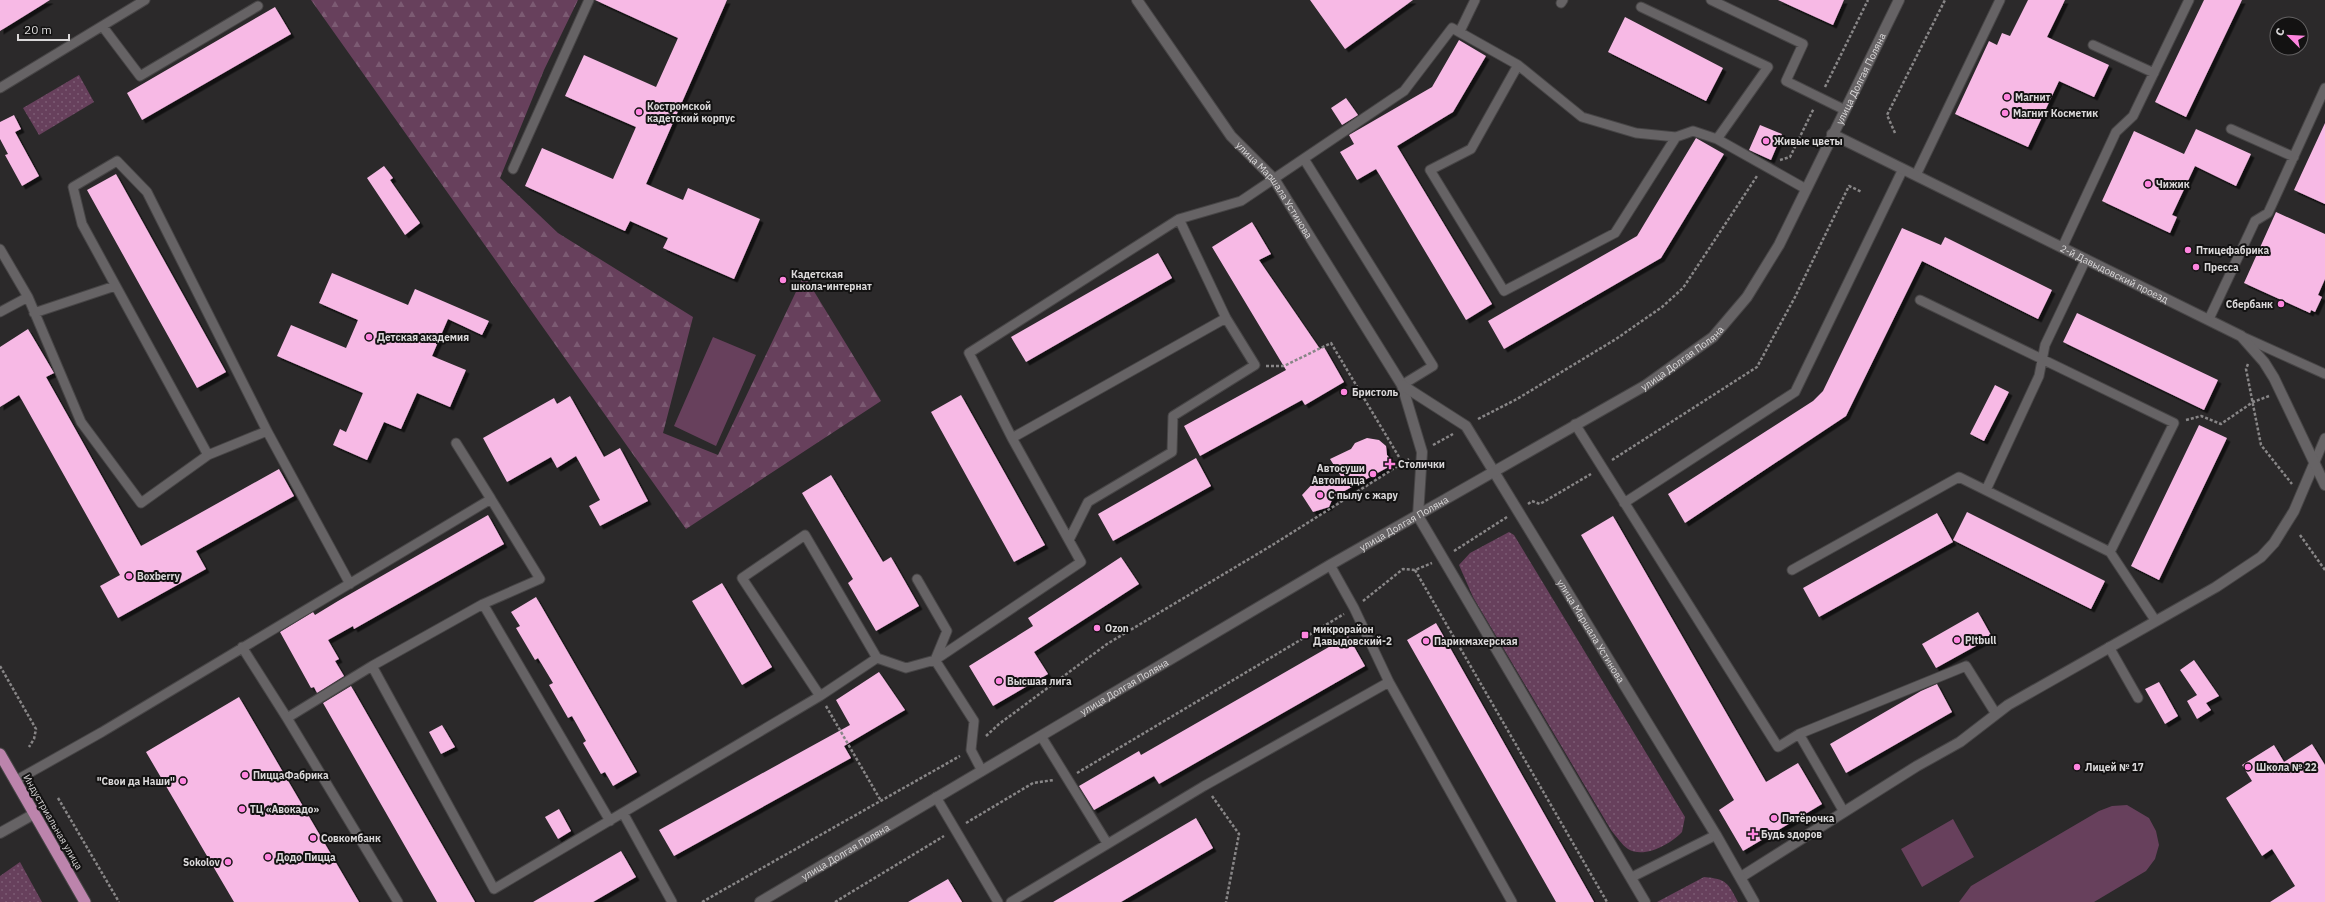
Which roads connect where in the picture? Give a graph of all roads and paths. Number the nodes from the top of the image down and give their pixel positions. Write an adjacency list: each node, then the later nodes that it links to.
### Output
1 (145, 0): 13 (lane)
2 (589, 0): 30 (lane)
3 (1137, 0): 33 (street, улица Маршала Устинова)
4 (1475, 0): 14 (lane)
5 (1711, 0): 20 (lane)
6 (1868, 0): 20 (path)
7 (1898, 0): 21 (street, улица Долгая Поляна)
8 (1945, 0): 23 (path)
9 (2000, 0): 32 (lane)
10 (2188, 0): 17 (lane)
11 (258, 6): 13 (lane)
12 (1641, 7): 26 (lane)
13 (103, 26): 18 (lane)
14 (1460, 31): 16 (lane); 28 (lane)
15 (2094, 45): 17 (lane)
16 (1518, 65): 25 (lane); 25 (lane)
17 (2154, 73): 37 (lane)
18 (0, 88)
19 (2325, 88): 27 (lane)
20 (1820, 98): 21 (lane); 29 (path)
21 (1844, 110): 24 (street, улица Долгая Поляна)
22 (2231, 129): 27 (lane)
23 (1895, 133)
24 (1832, 134): 31 (street, 2-й Давыдовский проезд); 34 (street, улица Долгая Поляна)
25 (1676, 137): 26 (lane)
26 (1717, 139): 29 (lane)
27 (2294, 157): 46 (lane)
28 (1304, 159): 33 (lane); 52 (lane)
29 (1763, 166): 34 (lane); 57 (path)
30 (513, 169)
31 (1903, 169): 32 (street, 2-й Давыдовский проезд); 72 (lane)
32 (1916, 175): 37 (street, 2-й Давыдовский проезд)
33 (1274, 179): 36 (lane); 52 (street, улица Маршала Устинова)
34 (1806, 189): 56 (street, улица Долгая Поляна)
35 (1862, 192): 66 (path)
36 (1179, 219): 45 (lane); 59 (lane)
37 (2062, 248): 39 (street, 2-й Давыдовский проезд)
38 (0, 249): 41 (lane)
39 (2086, 259): 46 (street, 2-й Давыдовский проезд); 49 (lane)
40 (115, 286): 44 (lane); 58 (lane); 63 (lane)
41 (28, 297): 43 (lane); 44 (lane)
42 (1920, 300): 49 (lane)
43 (0, 312)
44 (34, 313): 63 (lane)
45 (1226, 318): 50 (lane); 59 (lane)
46 (2209, 319): 47 (street, 2-й Давыдовский проезд)
47 (2241, 336): 48 (street, 2-й Давыдовский проезд); 51 (lane)
48 (2254, 351): 53 (street, 2-й Давыдовский проезд); 54 (path)
49 (2042, 360): 55 (lane); 70 (lane)
50 (1255, 366): 64 (path); 76 (lane)
51 (2325, 374)
52 (1402, 385): 57 (street, улица Маршала Устинова); 62 (street, улица Маршала Устинова)
53 (2280, 391): 54 (path); 65 (street, 2-й Давыдовский проезд)
54 (2253, 402): 55 (path); 69 (path)
55 (2174, 423): 77 (lane)
56 (1575, 424): 66 (lane); 67 (street, улица Долгая Поляна)
57 (1466, 426): 62 (path); 67 (street, улица Маршала Устинова)
58 (267, 431): 63 (lane); 84 (lane)
59 (1012, 438): 76 (lane)
60 (2325, 438): 65 (lane)
61 (456, 442): 71 (lane)
62 (1422, 452): 64 (path); 74 (street, улица Маршала Устинова)
63 (208, 455)
64 (1402, 462): 102 (path)
65 (2314, 464): 68 (street, 2-й Давыдовский проезд); 87 (street)
66 (1602, 467): 72 (lane); 73 (path)
67 (1494, 472): 73 (street, улица Маршала Устинова); 74 (street, улица Долгая Поляна)
68 (2325, 485)
69 (2294, 488)
70 (1986, 490): 77 (lane); 81 (lane)
71 (491, 499): 84 (lane); 85 (lane)
72 (1624, 503): 99 (lane)
73 (1517, 510): 78 (path); 117 (street, улица Маршала Устинова)
74 (1418, 516): 78 (street); 79 (street, улица Долгая Поляна)
75 (2300, 535): 82 (path)
76 (1069, 540): 91 (lane)
77 (2110, 552): 87 (lane)
78 (1443, 558): 80 (path); 119 (street)
79 (1330, 565): 86 (lane); 100 (street, улица Долгая Поляна)
80 (1415, 570): 86 (path); 132 (path)
81 (1792, 570)
82 (2325, 570)
83 (917, 579): 91 (lane)
84 (350, 584): 88 (lane)
85 (483, 604): 93 (lane); 114 (lane)
86 (1354, 608): 94 (lane); 105 (path)
87 (2155, 620): 89 (street)
88 (242, 647): 98 (lane); 106 (lane)
89 (2109, 647): 96 (lane); 97 (street)
90 (877, 658): 91 (lane); 95 (lane); 95 (lane)
91 (935, 660): 102 (lane)
92 (0, 666): 101 (path)
93 (372, 666): 98 (lane); 114 (lane)
94 (1389, 682): 107 (lane); 131 (lane)
95 (820, 696): 110 (path); 112 (lane)
96 (2138, 698)
97 (1996, 714): 99 (lane); 111 (street)
98 (287, 718): 123 (lane)
99 (1799, 734): 111 (lane)
100 (1041, 736): 104 (street, улица Долгая Поляна); 105 (lane)
101 (29, 747)
102 (971, 750): 104 (lane); 110 (path)
103 (0, 754): 106 (highway, Индустриальная улица)
104 (982, 771): 108 (street, улица Долгая Поляна)
105 (1068, 778): 115 (path); 118 (lane)
106 (15, 781): 113 (highway, Индустриальная улица)
107 (1204, 786): 118 (lane); 130 (path)
108 (936, 797): 115 (lane); 126 (street, улица Долгая Поляна)
109 (58, 798): 122 (path)
110 (881, 801): 125 (path)
111 (1844, 812): 120 (street)
112 (623, 813): 114 (lane); 124 (lane)
113 (34, 814): 116 (street); 121 (highway, Индустриальная улица)
114 (610, 821)
115 (956, 830): 127 (path); 128 (lane)
116 (0, 834)
117 (1716, 835): 119 (lane); 120 (street, улица Маршала Устинова)
118 (1107, 843): 129 (lane)
119 (1632, 877): 133 (street)
120 (1741, 877): 134 (street, улица Маршала Устинова)
121 (85, 902)
122 (119, 902)
123 (398, 902)
124 (672, 902)
125 (702, 902)
126 (760, 902)
127 (835, 902)
128 (998, 902)
129 (1011, 902)
130 (1226, 902)
131 (1512, 902)
132 (1607, 902)
133 (1645, 902)
134 (1754, 902)

